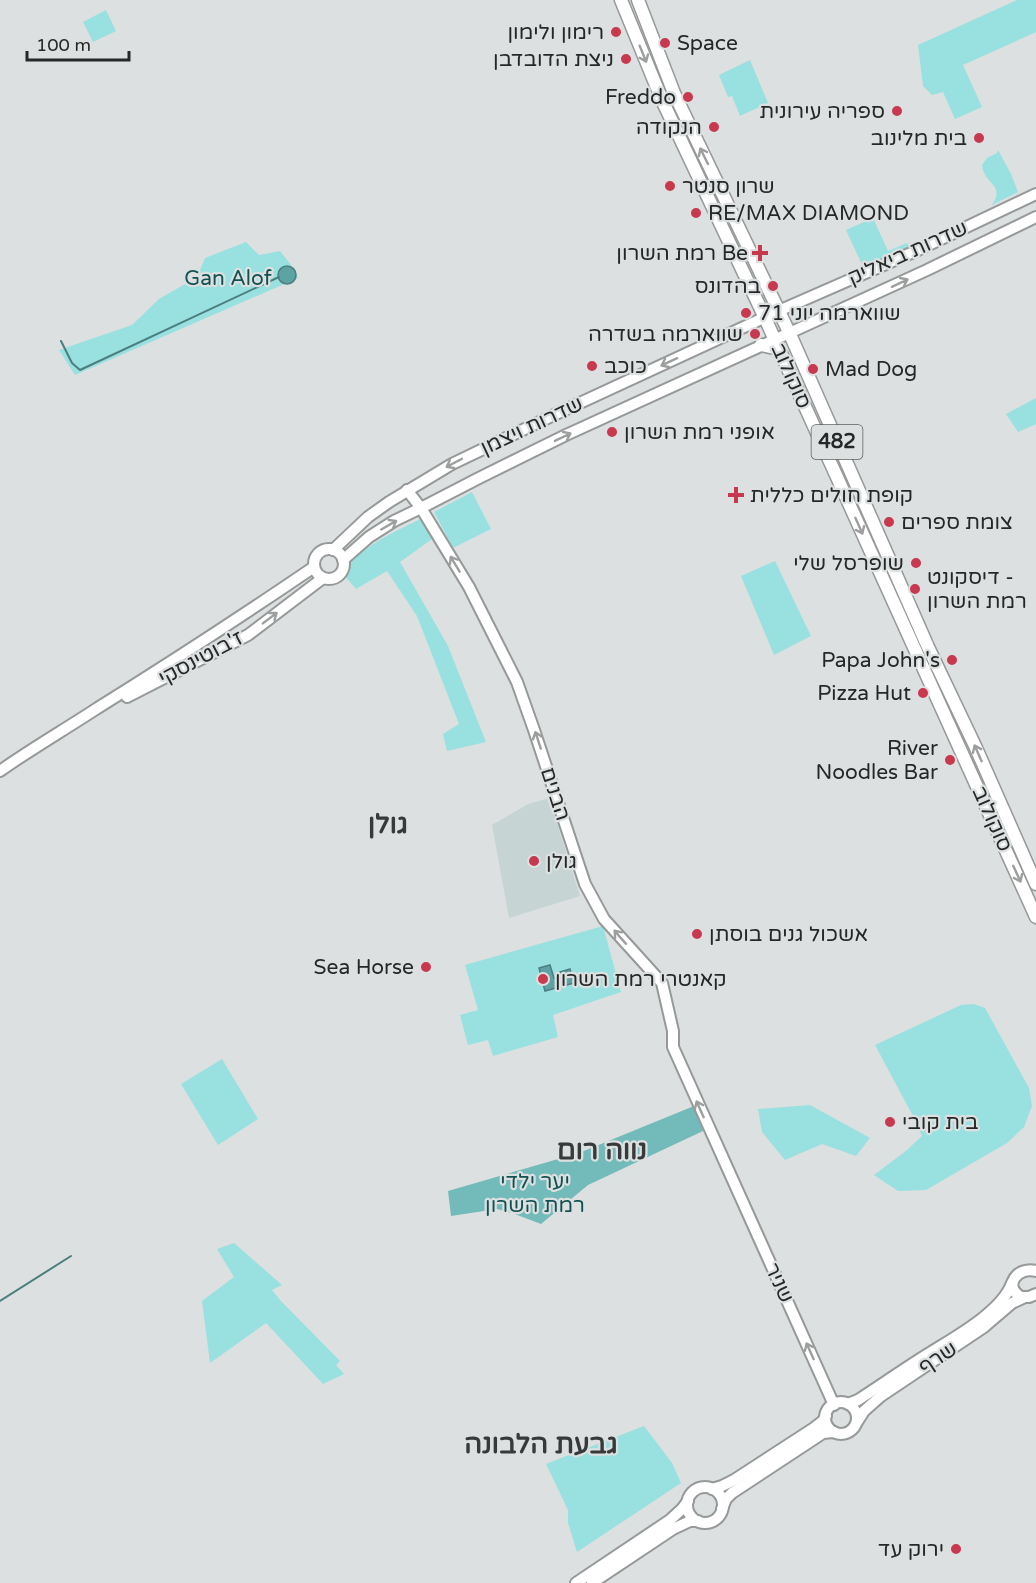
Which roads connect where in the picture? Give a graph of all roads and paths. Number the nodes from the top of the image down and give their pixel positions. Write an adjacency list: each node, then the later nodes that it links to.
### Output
1 (621, 0): 6 (main road, סוקולוב / 482, one-way to 6)
2 (642, 4): 5 (main road, סוקולוב / 482, one-way to 2)
3 (1036, 194): 5 (street, שדרות ביאליק)
4 (1036, 217): 7 (street, שדרות ביאליק, one-way to 4)
5 (779, 311): 6 (street, שדרות ויצמן); 7 (main road, סוקולוב / 482)
6 (765, 318): 8 (main road, סוקולוב / 482); 10 (street, שדרות ויצמן, one-way to 10)
7 (789, 332): 8 (street); 18 (main road, סוקולוב / 482, one-way to 7)
8 (776, 344): 9 (main road); 19 (main road, סוקולוב / 482, one-way to 19)
9 (761, 345): 11 (street, שדרות ויצמן, one-way to 9)
10 (407, 490): 11 (street, הבנים); 12 (street, שדרות ויצמן)
11 (421, 508): 13 (street, שדרות ויצמן, one-way to 11); 20 (street, הבנים, one-way to 11)
12 (333, 550): 13 (street); 14 (street)
13 (343, 560): 15 (street)
14 (314, 567): 15 (street); 16 (street, ז'בוטינסקי)
15 (323, 578): 16 (street, ז'בוטינסקי, one-way to 15)
16 (71, 726): 17 (street, ז'בוטינסקי)
17 (0, 771)
18 (1036, 884)
19 (1036, 917)
20 (723, 1162): 26 (street, שניר, one-way to 20)
21 (1035, 1270): 22 (street)
22 (1012, 1283): 24 (street); 25 (street, שרף)
23 (1036, 1294): 24 (street, שרף)
24 (1023, 1298): 28 (street, שרף)
25 (848, 1404): 26 (street); 28 (street)
26 (834, 1405): 27 (street)
27 (826, 1416): 29 (street); 30 (street)
28 (857, 1422): 29 (street)
29 (834, 1432): 32 (street)
30 (712, 1489): 31 (street); 32 (street)
31 (688, 1501): 33 (street); 34 (street)
32 (722, 1509): 33 (street)
33 (698, 1521): 35 (street)
34 (576, 1583)
35 (592, 1583)

